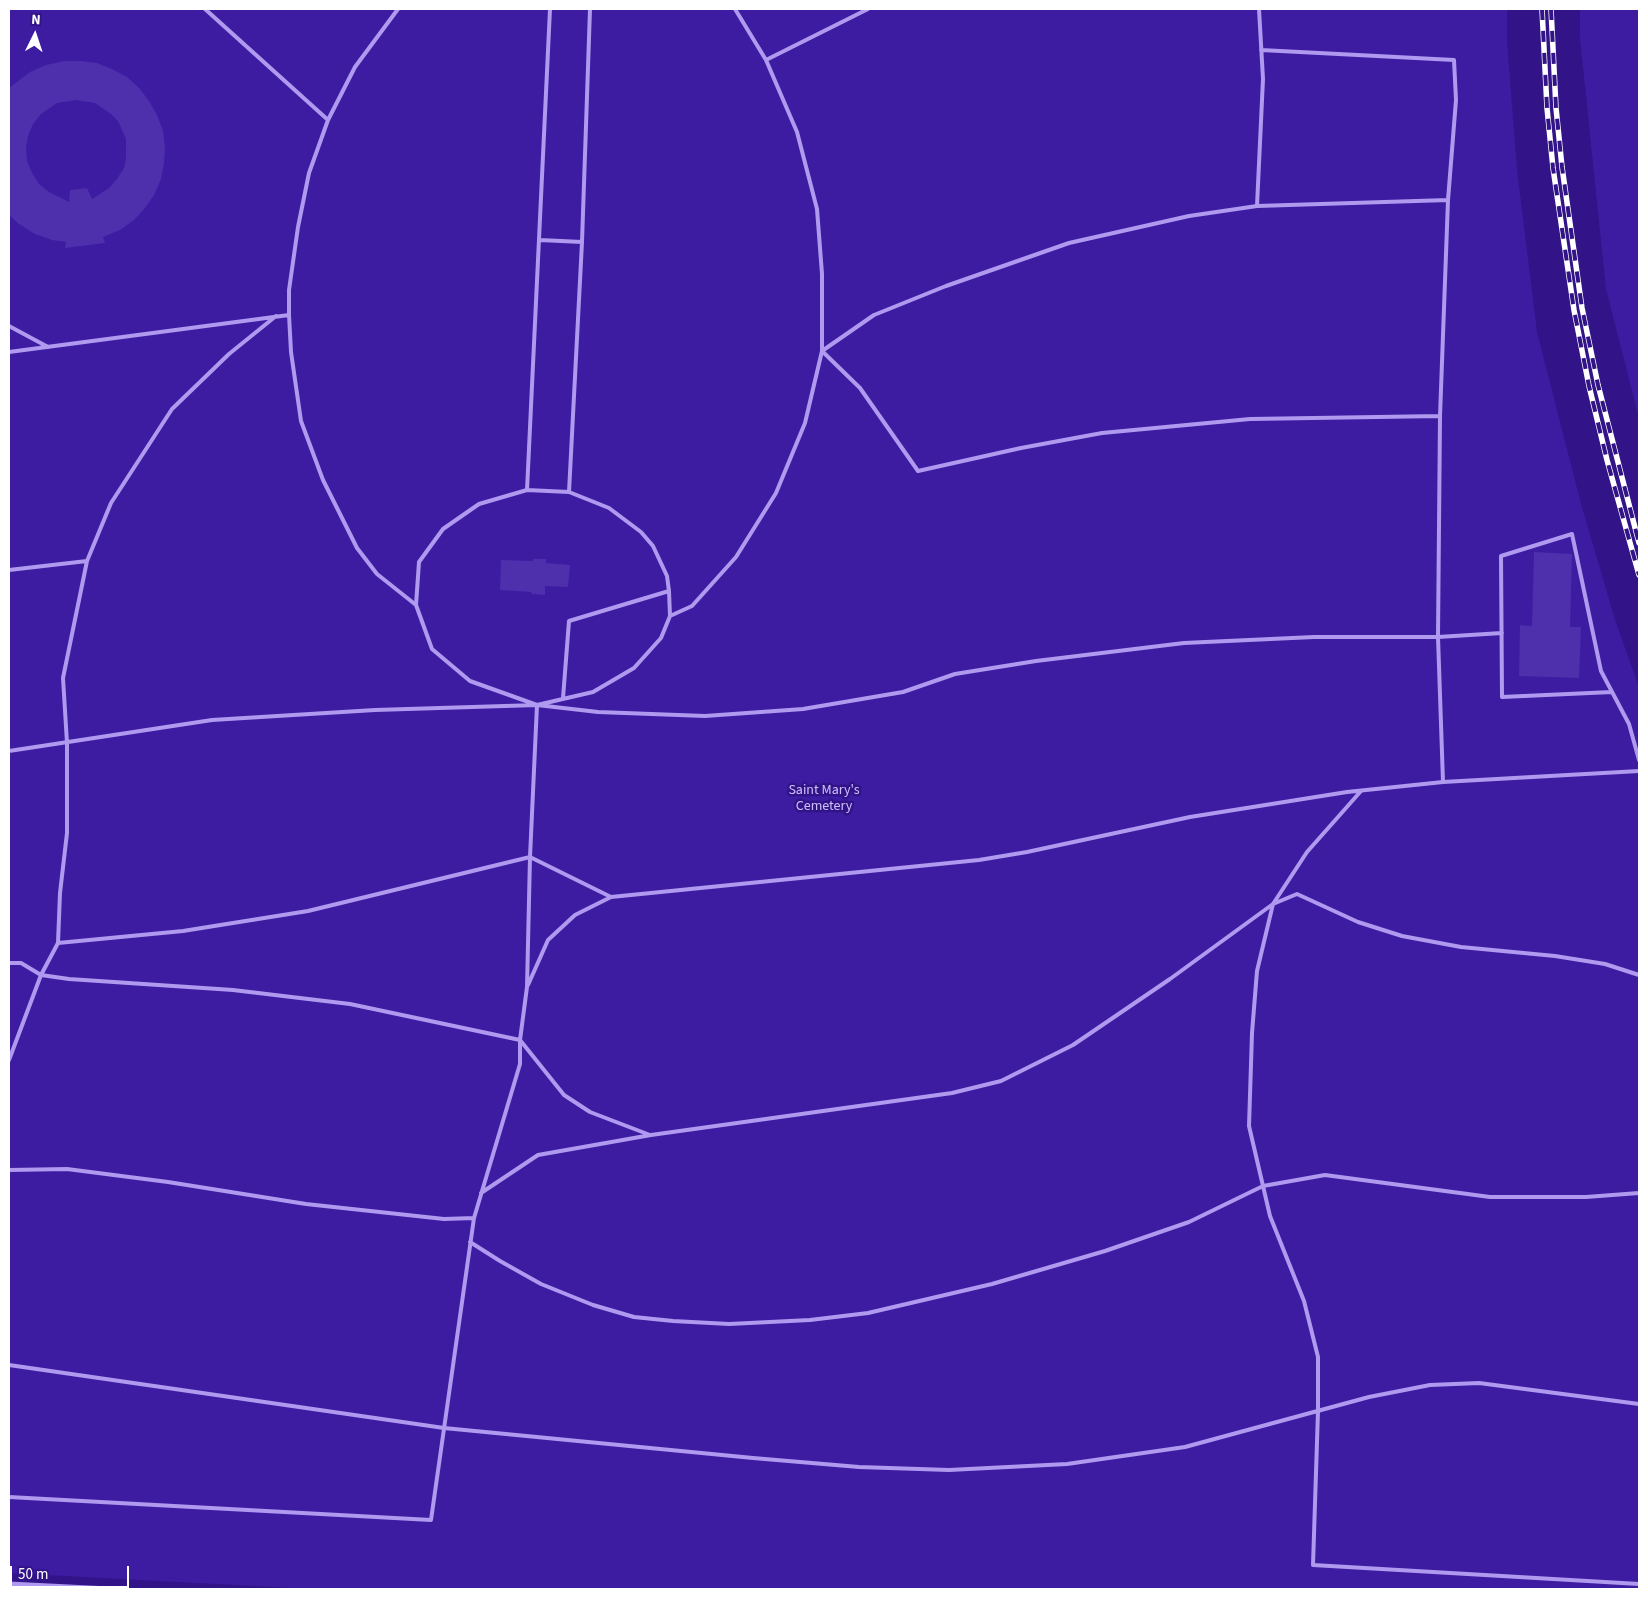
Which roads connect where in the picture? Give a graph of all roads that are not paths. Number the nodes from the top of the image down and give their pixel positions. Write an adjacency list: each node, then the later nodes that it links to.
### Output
1 (205, 9): 10 (lane)
2 (398, 9): 10 (lane)
3 (550, 9): 13 (lane)
4 (590, 9): 14 (lane)
5 (735, 9): 9 (lane)
6 (868, 9): 9 (lane)
7 (1259, 9): 8 (lane)
8 (1261, 50): 11 (lane); 12 (lane)
9 (766, 60): 19 (lane)
10 (328, 120): 15 (lane)
11 (1448, 200): 12 (lane); 21 (lane)
12 (1257, 206): 19 (lane)
13 (540, 240): 14 (lane); 22 (lane)
14 (582, 242): 23 (lane)
15 (289, 315): 16 (lane); 27 (lane)
16 (276, 316): 18 (lane); 24 (lane)
17 (9, 326): 18 (lane)
18 (48, 347): 20 (lane)
19 (822, 351): 21 (lane); 28 (lane)
20 (9, 352)
21 (1440, 416): 30 (lane)
22 (527, 490): 23 (lane); 27 (lane)
23 (569, 492): 26 (lane)
24 (87, 560): 25 (lane); 34 (lane)
25 (9, 570)
26 (669, 591): 28 (lane); 32 (lane)
27 (416, 605): 33 (lane)
28 (670, 616): 32 (lane)
29 (1502, 633): 30 (lane); 31 (lane); 31 (lane)
30 (1438, 637): 33 (lane); 38 (lane)
31 (1612, 692): 36 (lane)
32 (563, 698): 33 (lane)
33 (537, 705): 34 (lane); 40 (lane)
34 (67, 743): 35 (lane); 43 (lane)
35 (9, 750)
36 (1639, 760)
37 (1639, 771): 38 (lane)
38 (1443, 782): 39 (lane)
39 (1361, 791): 41 (lane); 42 (lane)
40 (530, 857): 41 (lane); 43 (lane); 47 (lane)
41 (611, 896): 47 (lane)
42 (1273, 904): 46 (lane); 50 (lane); 52 (lane)
43 (58, 943): 45 (lane)
44 (9, 963): 45 (lane)
45 (41, 975): 48 (lane); 49 (lane)
46 (1639, 975)
47 (527, 987): 48 (lane)
48 (520, 1040): 50 (lane); 53 (lane)
49 (9, 1060)
50 (651, 1136): 53 (lane)
51 (9, 1170): 55 (lane)
52 (1263, 1186): 54 (lane); 56 (lane); 59 (lane)
53 (482, 1193): 55 (lane)
54 (1639, 1193)
55 (474, 1218): 56 (lane)
56 (470, 1242): 60 (lane)
57 (9, 1365): 60 (lane)
58 (1639, 1404): 59 (lane)
59 (1318, 1411): 60 (lane); 63 (lane)
60 (444, 1428): 61 (lane)
61 (9, 1497)
62 (9, 1584): 64 (street)
63 (1639, 1584)
64 (109, 1589)

